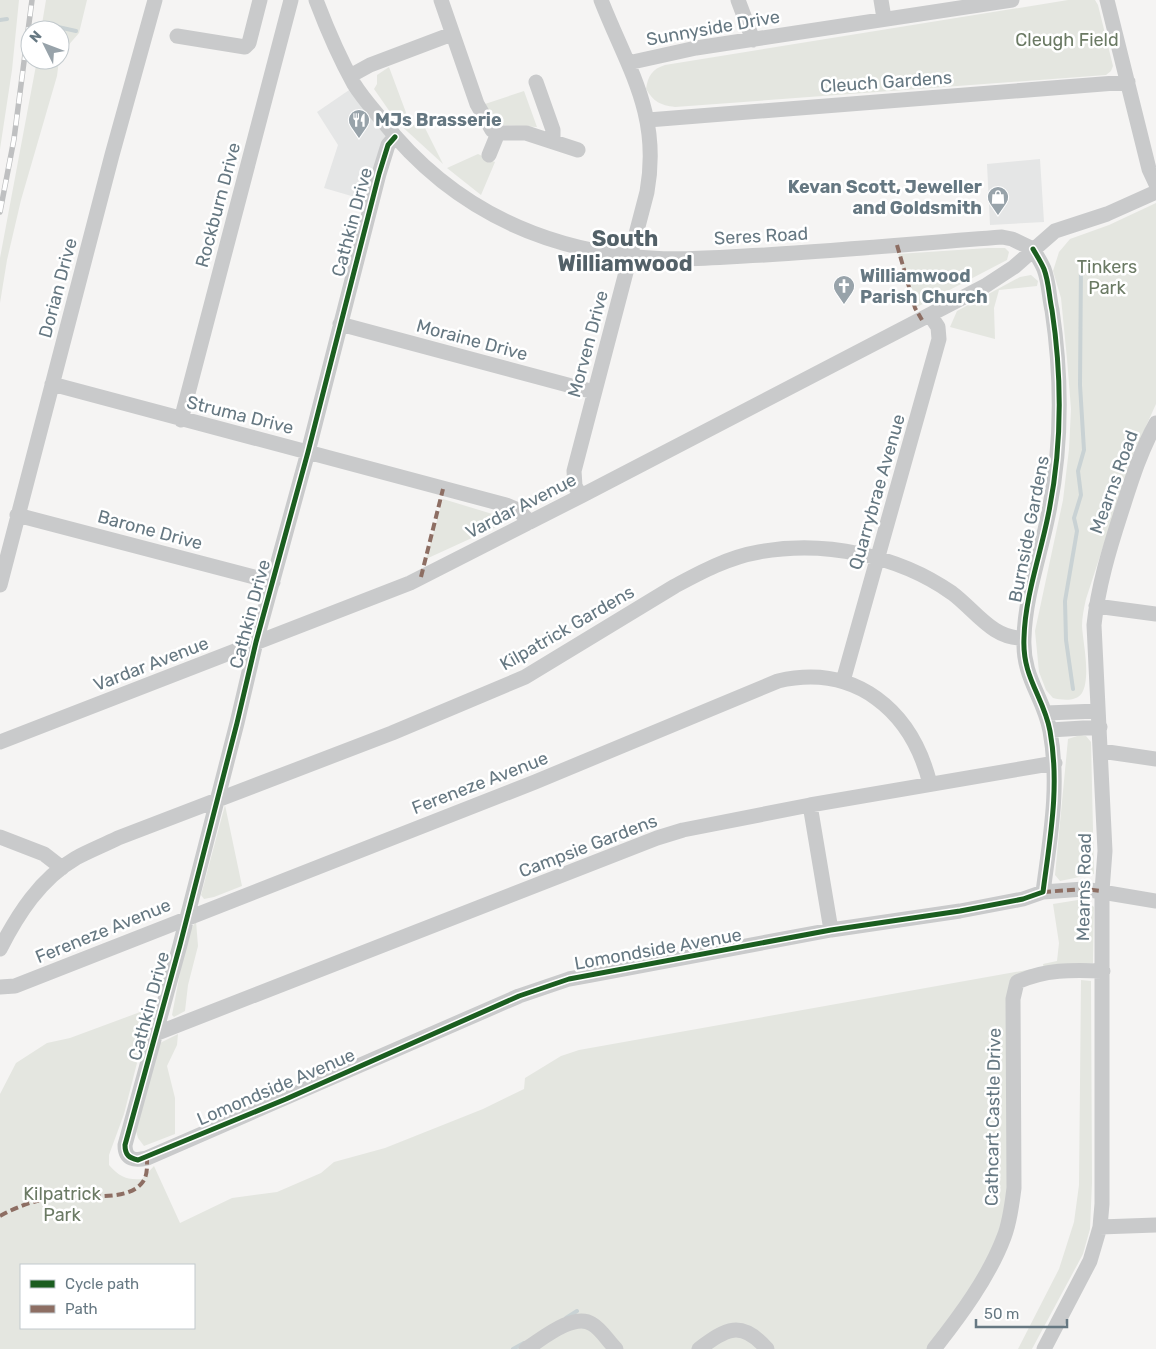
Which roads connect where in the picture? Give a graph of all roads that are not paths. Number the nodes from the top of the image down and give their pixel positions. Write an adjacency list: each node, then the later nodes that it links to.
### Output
1 (155, 0): 31 (street, Dorian Drive)
2 (260, 0): 13 (street)
3 (292, 0): 33 (street, Rockburn Drive)
4 (316, 0): 16 (street, Seres Road)
5 (440, 0): 12 (street)
6 (601, 0): 15 (street, Morven Drive)
7 (738, 0): 14 (street)
8 (881, 0): 11 (street)
9 (1012, 0): 11 (street, Sunnyside Drive)
10 (1107, 0): 18 (street)
11 (884, 18): 14 (street, Sunnyside Drive)
12 (452, 34): 16 (street); 20 (street)
13 (176, 36)
14 (753, 40): 15 (street, Sunnyside Drive)
15 (628, 63): 19 (street, Morven Drive)
16 (350, 76): 21 (street, Seres Road)
17 (536, 82): 22 (street)
18 (1128, 82): 19 (street, Cleuch Gardens); 25 (street)
19 (648, 120): 28 (street, Morven Drive)
20 (498, 133): 22 (street); 24 (street)
21 (395, 136): 28 (street, Seres Road); 30 (street, Cathkin Drive)
22 (553, 140): 23 (street)
23 (578, 150)
24 (489, 155)
25 (1156, 184)
26 (1156, 192): 27 (street)
27 (1033, 249): 28 (street, Seres Road); 29 (street, Vardar Avenue); 44 (street, Burnside Gardens)
28 (630, 257): 32 (street, Morven Drive)
29 (930, 315): 36 (street, Vardar Avenue); 39 (street, Quarrybrae Avenue)
30 (340, 324): 32 (street, Moraine Drive); 35 (street, Cathkin Drive)
31 (52, 384): 33 (street, Struma Drive); 37 (street, Dorian Drive)
32 (594, 392): 36 (street, Morven Drive)
33 (181, 420): 35 (street, Struma Drive)
34 (1156, 423): 42 (street, Mearns Road)
35 (308, 452): 38 (street, Struma Drive); 40 (street, Cathkin Drive)
36 (581, 496): 38 (street, Vardar Avenue)
37 (17, 515): 40 (street, Barone Drive); 41 (street, Dorian Drive)
38 (530, 522): 45 (street, Vardar Avenue)
39 (877, 558): 44 (street, Kilpatrick Gardens); 46 (street, Quarrybrae Avenue); 56 (street, Kilpatrick Gardens)
40 (273, 582): 45 (street, Cathkin Drive)
41 (0, 585)
42 (1096, 606): 43 (street); 47 (street, Mearns Road)
43 (1156, 614)
44 (1024, 638): 48 (street)
45 (256, 642): 51 (street, Vardar Avenue); 56 (street, Cathkin Drive)
46 (843, 681): 55 (street, Fereneze Avenue); 63 (street, Fereneze Avenue)
47 (1098, 711): 48 (street); 49 (street, Mearns Road)
48 (1046, 713): 50 (street)
49 (1100, 728): 50 (street); 52 (street, Mearns Road)
50 (1050, 730): 54 (street)
51 (0, 742)
52 (1101, 751): 53 (street); 60 (street, Mearns Road)
53 (1156, 759)
54 (1054, 762): 55 (street, Campsie Gardens); 61 (street)
55 (930, 784): 57 (street, Campsie Gardens)
56 (217, 801): 59 (street, Kilpatrick Gardens); 63 (street, Cathkin Drive)
57 (810, 805): 64 (street); 68 (street, Campsie Gardens)
58 (0, 837): 59 (street)
59 (62, 868): 65 (street, Kilpatrick Gardens)
60 (1102, 891): 61 (street, Lomondside Avenue); 62 (street, Lomondside Avenue); 66 (street, Mearns Road)
61 (1043, 892): 64 (street, Lomondside Avenue)
62 (1156, 901)
63 (186, 918): 67 (street, Fereneze Avenue); 68 (street, Cathkin Drive)
64 (832, 930): 69 (street, Lomondside Avenue)
65 (0, 949)
66 (1103, 971): 71 (street, Mearns Road); 76 (street, Cathcart Castle Drive)
67 (0, 987)
68 (155, 1034): 69 (street, Cathkin Drive)
69 (130, 1158)
70 (1156, 1225): 71 (street)
71 (1100, 1227): 77 (street, Mearns Road)
72 (526, 1349): 73 (street)
73 (616, 1349)
74 (699, 1349): 75 (street)
75 (767, 1349)
76 (934, 1349)
77 (1044, 1349)

